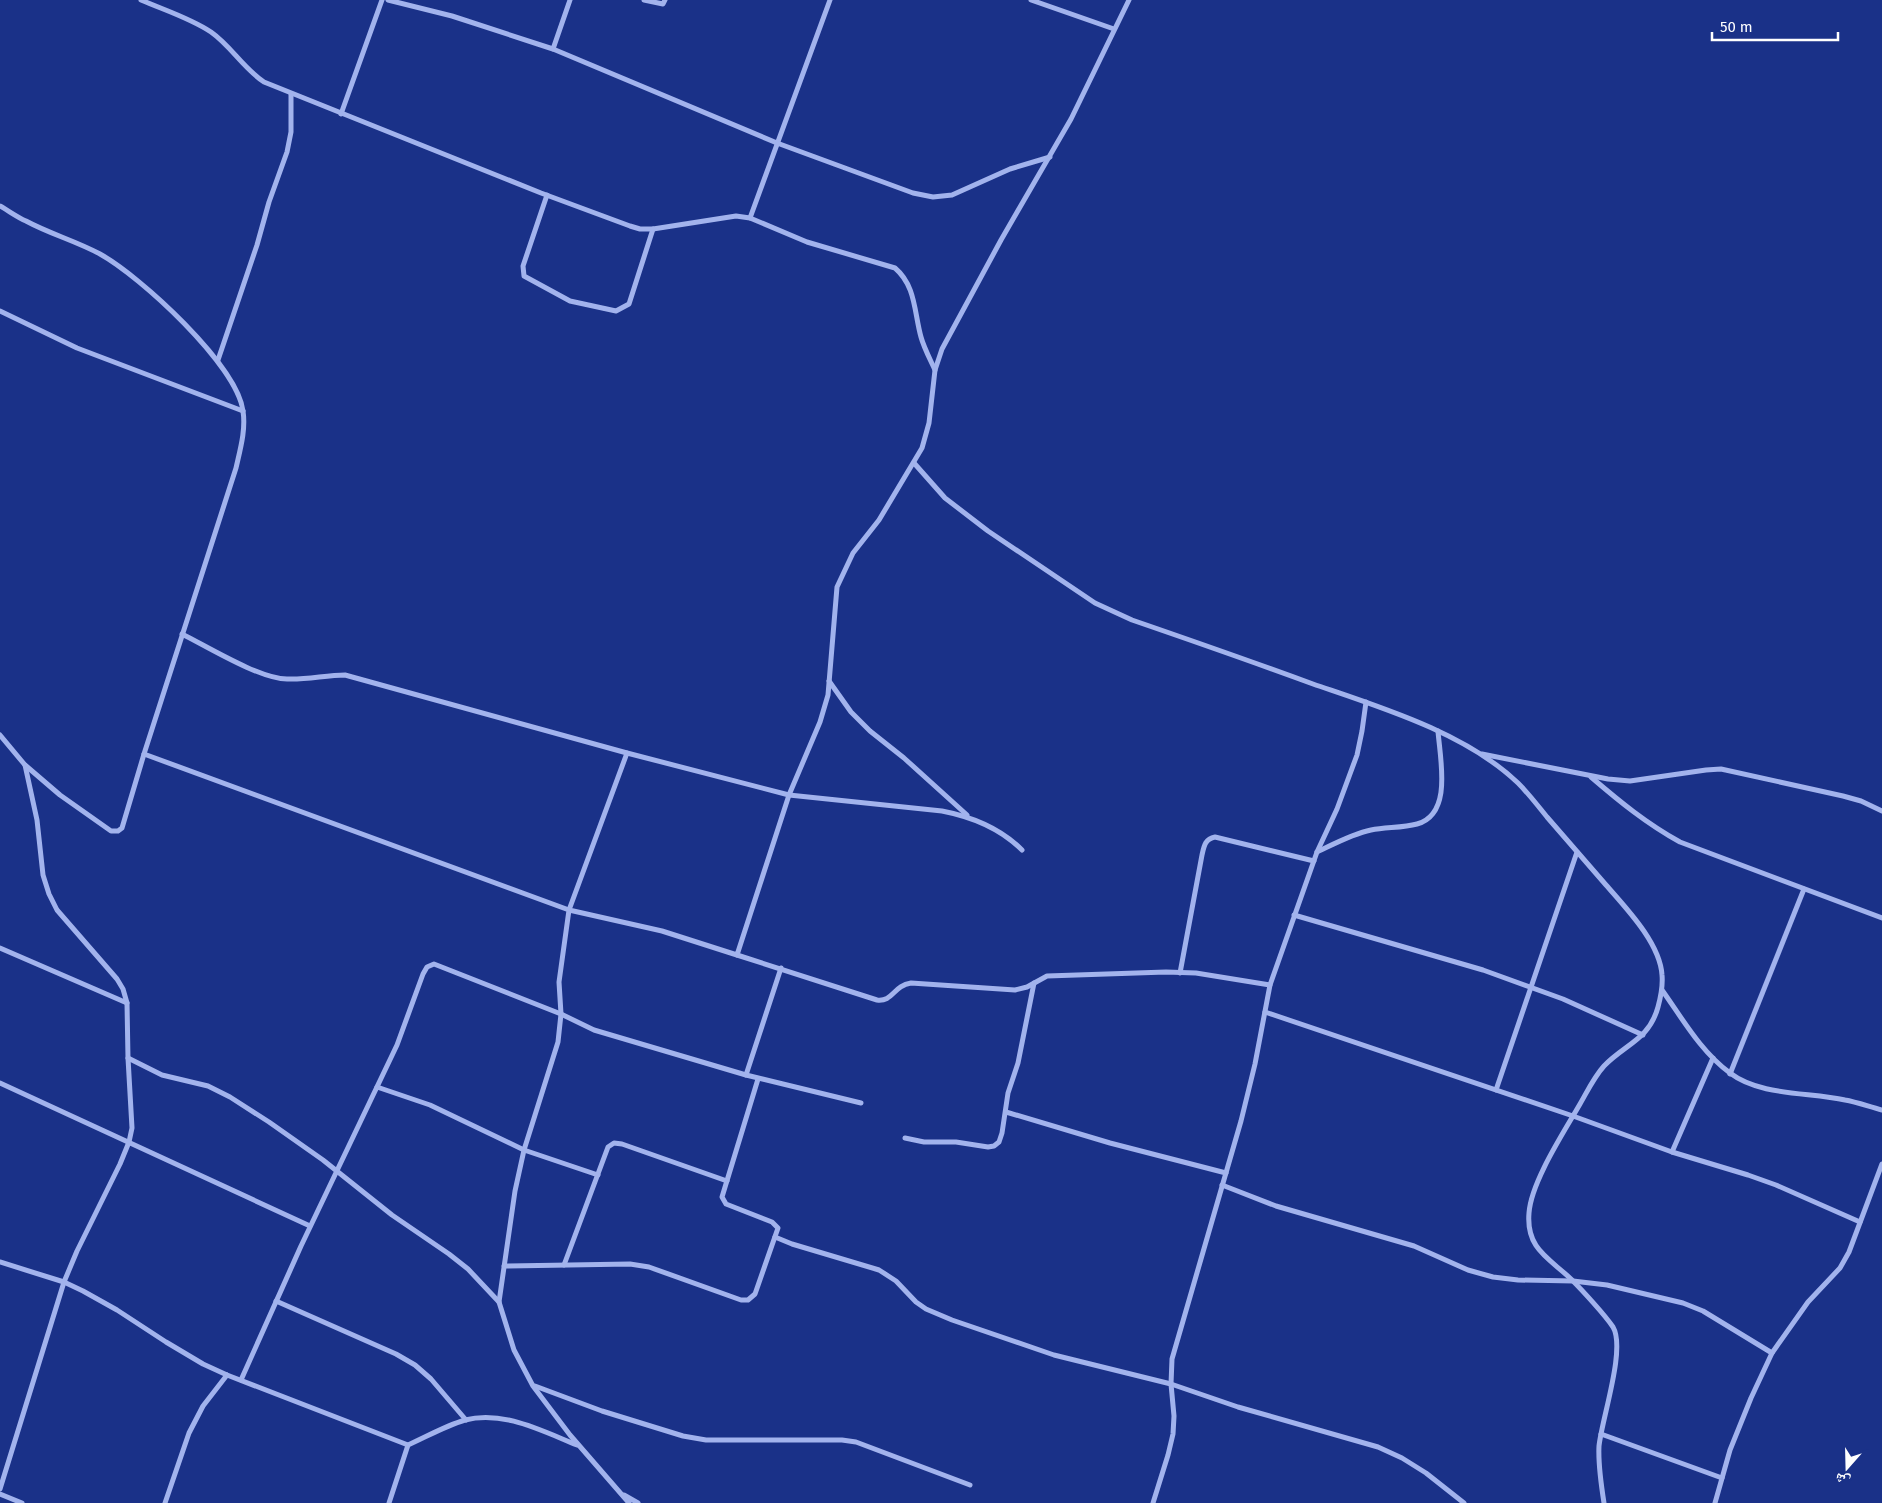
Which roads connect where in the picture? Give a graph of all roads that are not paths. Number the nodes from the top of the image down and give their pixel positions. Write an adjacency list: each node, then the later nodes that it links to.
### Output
1 (141, 0): 12 (street)
2 (382, 0): 13 (street)
3 (388, 0): 11 (street)
4 (570, 0): 11 (street)
5 (644, 0): 6 (street)
6 (665, 0)
7 (830, 0): 14 (street)
8 (1031, 0): 10 (street)
9 (1129, 0): 10 (street)
10 (1114, 29): 15 (street)
11 (553, 49): 14 (street)
12 (292, 94): 13 (street); 21 (street)
13 (341, 114): 16 (street)
14 (777, 143): 15 (street); 18 (street)
15 (1050, 157): 22 (street)
16 (547, 195): 19 (street); 19 (street)
17 (0, 206): 21 (street)
18 (750, 218): 19 (street); 22 (street)
19 (653, 229)
20 (0, 311): 23 (street)
21 (218, 360): 23 (street)
22 (935, 370): 24 (street)
23 (243, 411): 25 (street)
24 (914, 463): 26 (street); 27 (street)
25 (182, 634): 30 (street); 31 (street)
26 (829, 681): 35 (street); 37 (street)
27 (1366, 702): 28 (street); 39 (street)
28 (1438, 731): 32 (street); 39 (street)
29 (0, 734): 33 (street)
30 (627, 753): 35 (street); 43 (street)
31 (144, 754): 33 (street); 43 (street)
32 (1480, 754): 34 (street); 40 (street)
33 (25, 765): 54 (street)
34 (1590, 776): 36 (street); 42 (street)
35 (790, 795): 37 (street); 47 (street)
36 (1882, 811)
37 (967, 816): 38 (street)
38 (1022, 850)
39 (1317, 852): 41 (street)
40 (1577, 852): 52 (street); 53 (street)
41 (1314, 861): 44 (street); 49 (street)
42 (1804, 889): 45 (street); 60 (street)
43 (569, 910): 47 (street); 56 (street)
44 (1294, 915): 51 (street); 52 (street)
45 (1882, 918)
46 (0, 948): 54 (street)
47 (737, 955): 48 (street)
48 (782, 968): 50 (street); 61 (street)
49 (1180, 973): 50 (street); 51 (street)
50 (1034, 983): 68 (street)
51 (1270, 986): 55 (street)
52 (1531, 986): 57 (street); 65 (street)
53 (1662, 990): 57 (street); 59 (street)
54 (127, 1002): 58 (street)
55 (1265, 1012): 65 (street); 76 (street)
56 (561, 1014): 61 (street); 64 (street); 72 (street)
57 (1643, 1034): 69 (street)
58 (128, 1058): 71 (street); 75 (street)
59 (1713, 1058): 60 (street); 73 (street)
60 (1730, 1074): 67 (street)
61 (746, 1075): 62 (street)
62 (758, 1079): 66 (street); 78 (street)
63 (0, 1083): 71 (street)
64 (377, 1087): 72 (street); 75 (street)
65 (1496, 1090): 69 (street)
66 (861, 1103)
67 (1882, 1110)
68 (1006, 1112): 70 (street); 76 (street)
69 (1573, 1116): 73 (street); 86 (street)
70 (905, 1138)
71 (129, 1142): 81 (street); 87 (street)
72 (524, 1150): 77 (street); 85 (street)
73 (1672, 1152): 80 (street)
74 (1882, 1164): 80 (street)
75 (337, 1171): 81 (street); 89 (street)
76 (1226, 1173): 79 (street)
77 (598, 1175): 78 (street); 84 (street)
78 (727, 1180): 82 (street)
79 (1222, 1185): 86 (street); 93 (street)
80 (1860, 1222): 90 (street)
81 (310, 1226): 88 (street)
82 (775, 1237): 84 (street); 93 (street)
83 (0, 1262): 87 (street)
84 (564, 1265): 85 (street)
85 (504, 1266): 89 (street)
86 (1573, 1281): 90 (street); 96 (street)
87 (64, 1282): 91 (street); 101 (street)
88 (276, 1301): 92 (street); 95 (street)
89 (499, 1302): 94 (street)
90 (1772, 1354): 99 (street)
91 (226, 1375): 92 (street); 105 (street)
92 (241, 1380): 97 (street)
93 (1171, 1384): 109 (street); 110 (street)
94 (533, 1386): 98 (street); 100 (street)
95 (466, 1420): 97 (street); 98 (street)
96 (1601, 1434): 99 (street); 111 (street)
97 (408, 1446): 106 (street)
98 (579, 1446): 102 (street)
99 (1722, 1478): 112 (street)
100 (970, 1485)
101 (0, 1489)
102 (621, 1493): 107 (street); 108 (street)
103 (0, 1494): 104 (street)
104 (22, 1503)
105 (165, 1503)
106 (389, 1503)
107 (629, 1503)
108 (638, 1503)
109 (1153, 1503)
110 (1464, 1503)
111 (1604, 1503)
112 (1716, 1503)

